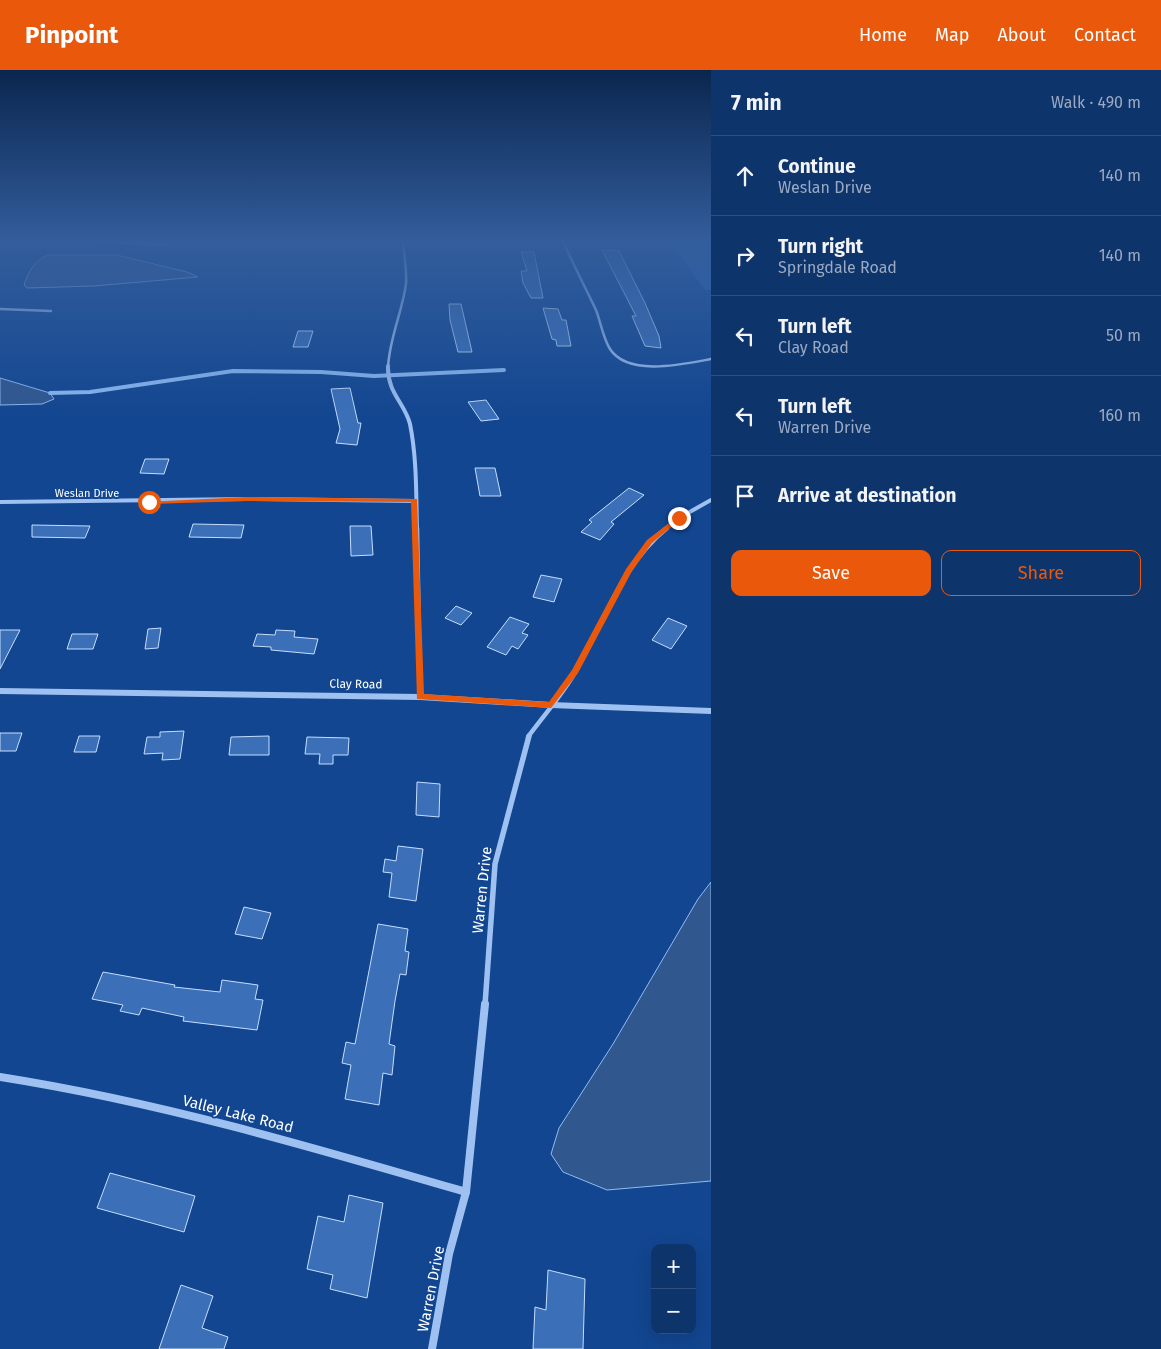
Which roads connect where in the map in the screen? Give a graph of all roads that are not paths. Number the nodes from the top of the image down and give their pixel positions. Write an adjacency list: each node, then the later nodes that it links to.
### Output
1 (402, 301): 7 (street)
2 (591, 301): 5 (street)
3 (0, 309): 4 (street)
4 (51, 311)
5 (711, 359)
6 (711, 500): 11 (street, Warren Drive)
7 (414, 501): 8 (street, Weslan Drive); 10 (street)
8 (0, 502)
9 (0, 690): 10 (street, Clay Road)
10 (420, 697): 11 (street, Clay Road)
11 (551, 705): 12 (street, Clay Road); 14 (street, Warren Drive)
12 (711, 711)
13 (0, 1077): 14 (street, Valley Lake Road)
14 (466, 1192): 15 (street, Warren Drive)
15 (432, 1349)

